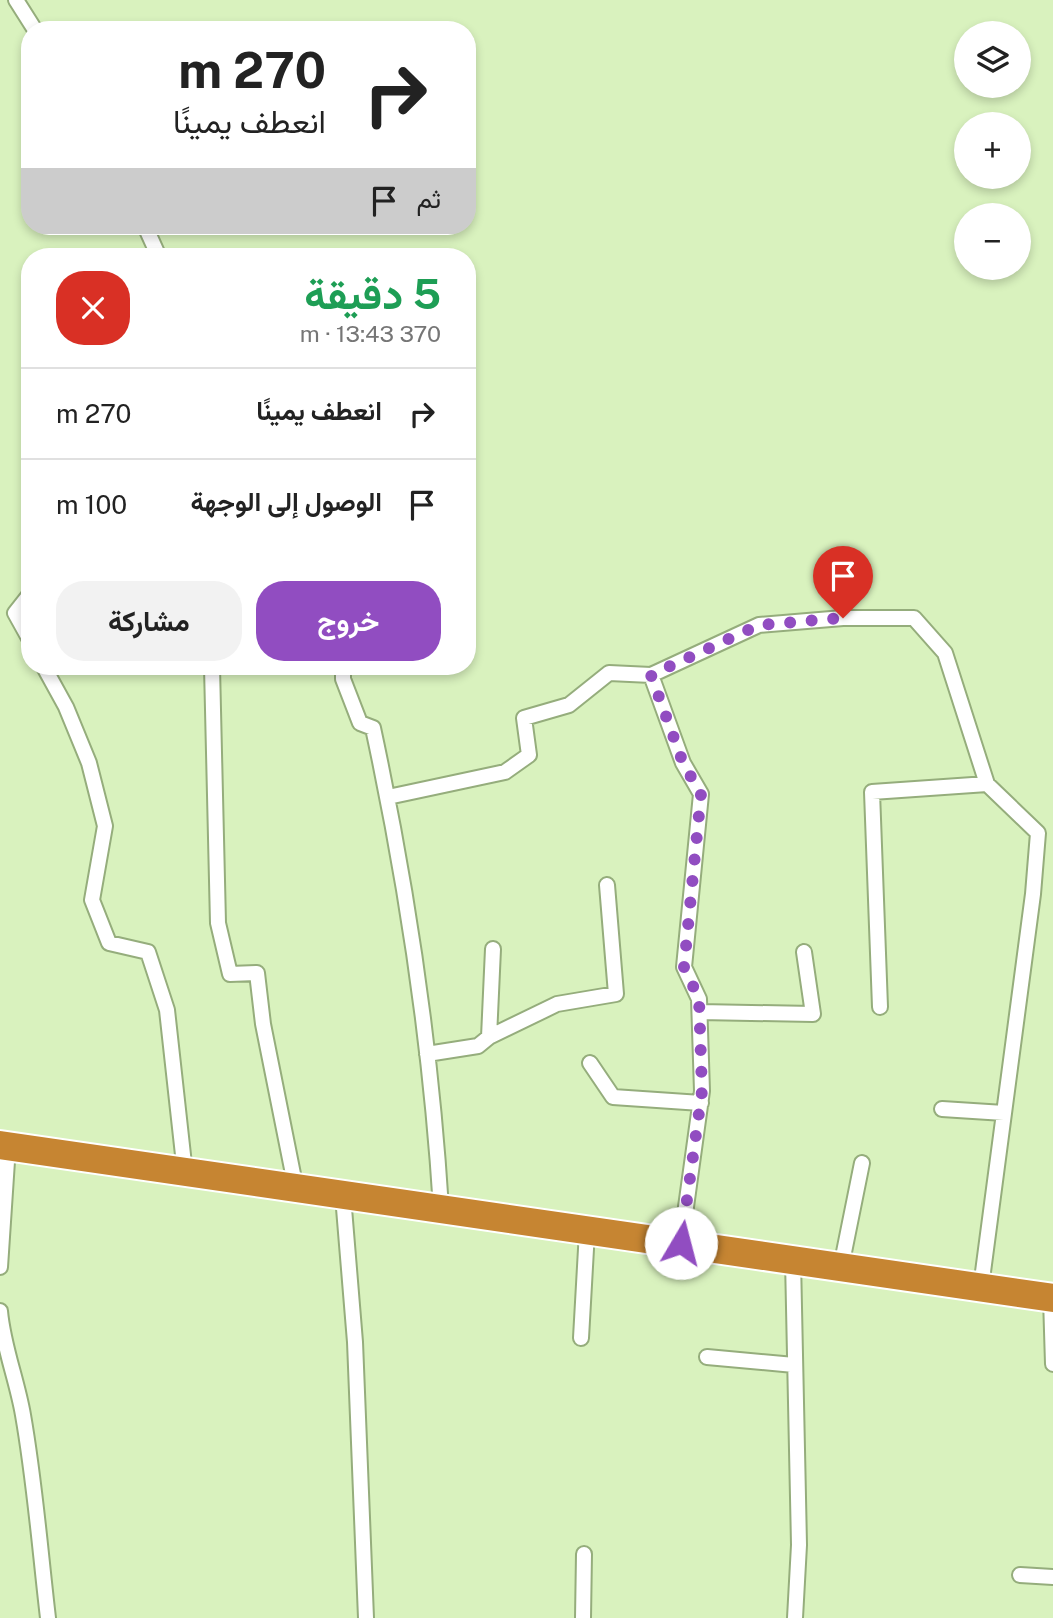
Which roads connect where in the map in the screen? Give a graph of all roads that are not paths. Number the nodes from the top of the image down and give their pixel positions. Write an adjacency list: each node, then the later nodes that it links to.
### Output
1 (16, 0): 2 (street)
2 (29, 21)
3 (21, 605): 4 (street)
4 (21, 624)
5 (48, 675): 24 (street)
6 (212, 675): 25 (street)
7 (342, 675): 10 (street)
8 (651, 675): 9 (street); 10 (street); 15 (street)
9 (987, 784): 14 (street); 21 (street)
10 (388, 797): 17 (street)
11 (607, 885): 16 (street)
12 (492, 949): 16 (street)
13 (804, 952): 15 (street)
14 (880, 1007)
15 (699, 1012): 19 (street)
16 (489, 1037): 17 (street)
17 (427, 1054): 27 (street)
18 (590, 1063): 19 (street)
19 (701, 1102): 29 (street)
20 (942, 1110): 21 (street)
21 (1004, 1113): 33 (street)
22 (4, 1146): 24 (highway); 31 (street)
23 (862, 1163): 32 (street)
24 (185, 1173): 25 (highway)
25 (296, 1189): 26 (highway)
26 (343, 1196): 27 (highway); 44 (street)
27 (441, 1208): 28 (highway)
28 (587, 1231): 29 (highway); 36 (street)
29 (681, 1243): 30 (highway)
30 (793, 1260): 32 (highway); 39 (street)
31 (0, 1266)
32 (841, 1267): 33 (highway)
33 (981, 1287): 34 (highway)
34 (1052, 1298): 38 (street)
35 (0, 1311): 43 (street)
36 (582, 1338)
37 (707, 1357): 39 (street)
38 (1053, 1364)
39 (794, 1365): 46 (street)
40 (584, 1554): 45 (street)
41 (1020, 1575): 42 (street)
42 (1053, 1577)
43 (48, 1618)
44 (366, 1618)
45 (583, 1618)
46 (795, 1618)

